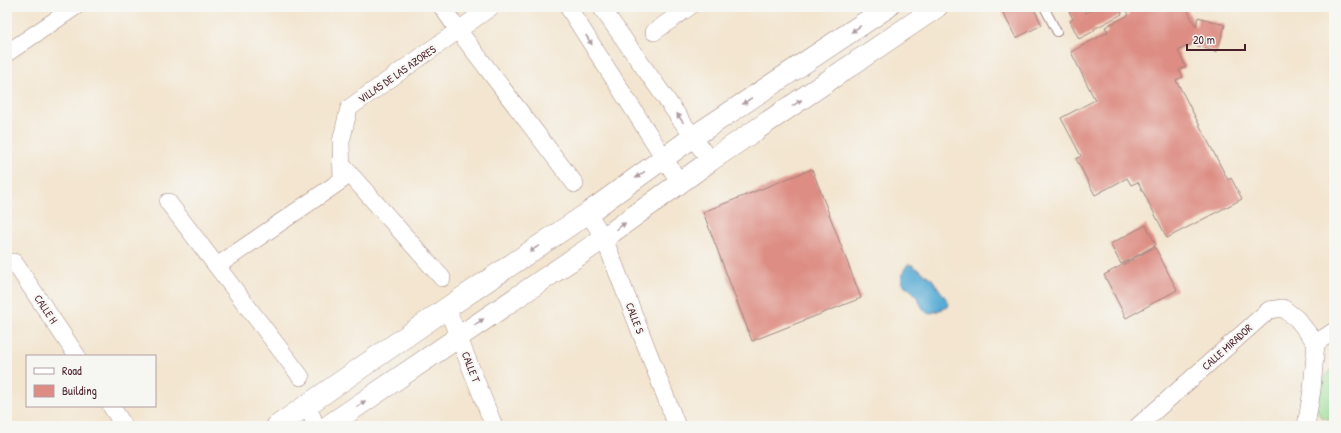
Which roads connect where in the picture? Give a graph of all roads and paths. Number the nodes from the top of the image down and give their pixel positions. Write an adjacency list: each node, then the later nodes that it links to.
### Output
1 (75, 7): 13 (street)
2 (442, 7): 10 (street)
3 (491, 7): 10 (street, VILLAS DE LAS AZORES)
4 (568, 7): 15 (street, one-way to 15)
5 (601, 7): 14 (street, one-way to 5)
6 (689, 7): 11 (street)
7 (888, 7): 14 (street, one-way to 14)
8 (1044, 7): 12 (lane)
9 (928, 9): 16 (street, one-way to 9)
10 (458, 30): 17 (street, VILLAS DE LAS AZORES); 19 (street)
11 (654, 32)
12 (1057, 32)
13 (7, 53)
14 (693, 137): 15 (street); 16 (street)
15 (664, 158): 18 (street); 21 (street, one-way to 21)
16 (710, 161): 18 (street)
17 (342, 165): 24 (street, VILLAS DE LAS AZORES); 25 (street)
18 (680, 183): 22 (street, one-way to 18)
19 (575, 184)
20 (168, 202): 24 (street)
21 (588, 213): 22 (street, CALLE S); 26 (street, one-way to 26)
22 (604, 238): 28 (street, one-way to 22); 39 (street, CALLE S)
23 (14, 262): 30 (street, CALLE H)
24 (217, 266): 31 (street)
25 (442, 278)
26 (447, 308): 28 (street, CALLE T); 32 (street)
27 (1334, 331): 29 (street)
28 (459, 336): 37 (street, one-way to 28); 38 (street, CALLE T)
29 (1316, 343): 40 (street, CALLE MIRADOR); 41 (street)
30 (76, 355)
31 (301, 377)
32 (307, 405): 35 (street); 36 (street)
33 (112, 407): 34 (street)
34 (124, 426)
35 (277, 426)
36 (316, 426)
37 (328, 426)
38 (494, 426)
39 (677, 426)
40 (1138, 426)
41 (1306, 426)

